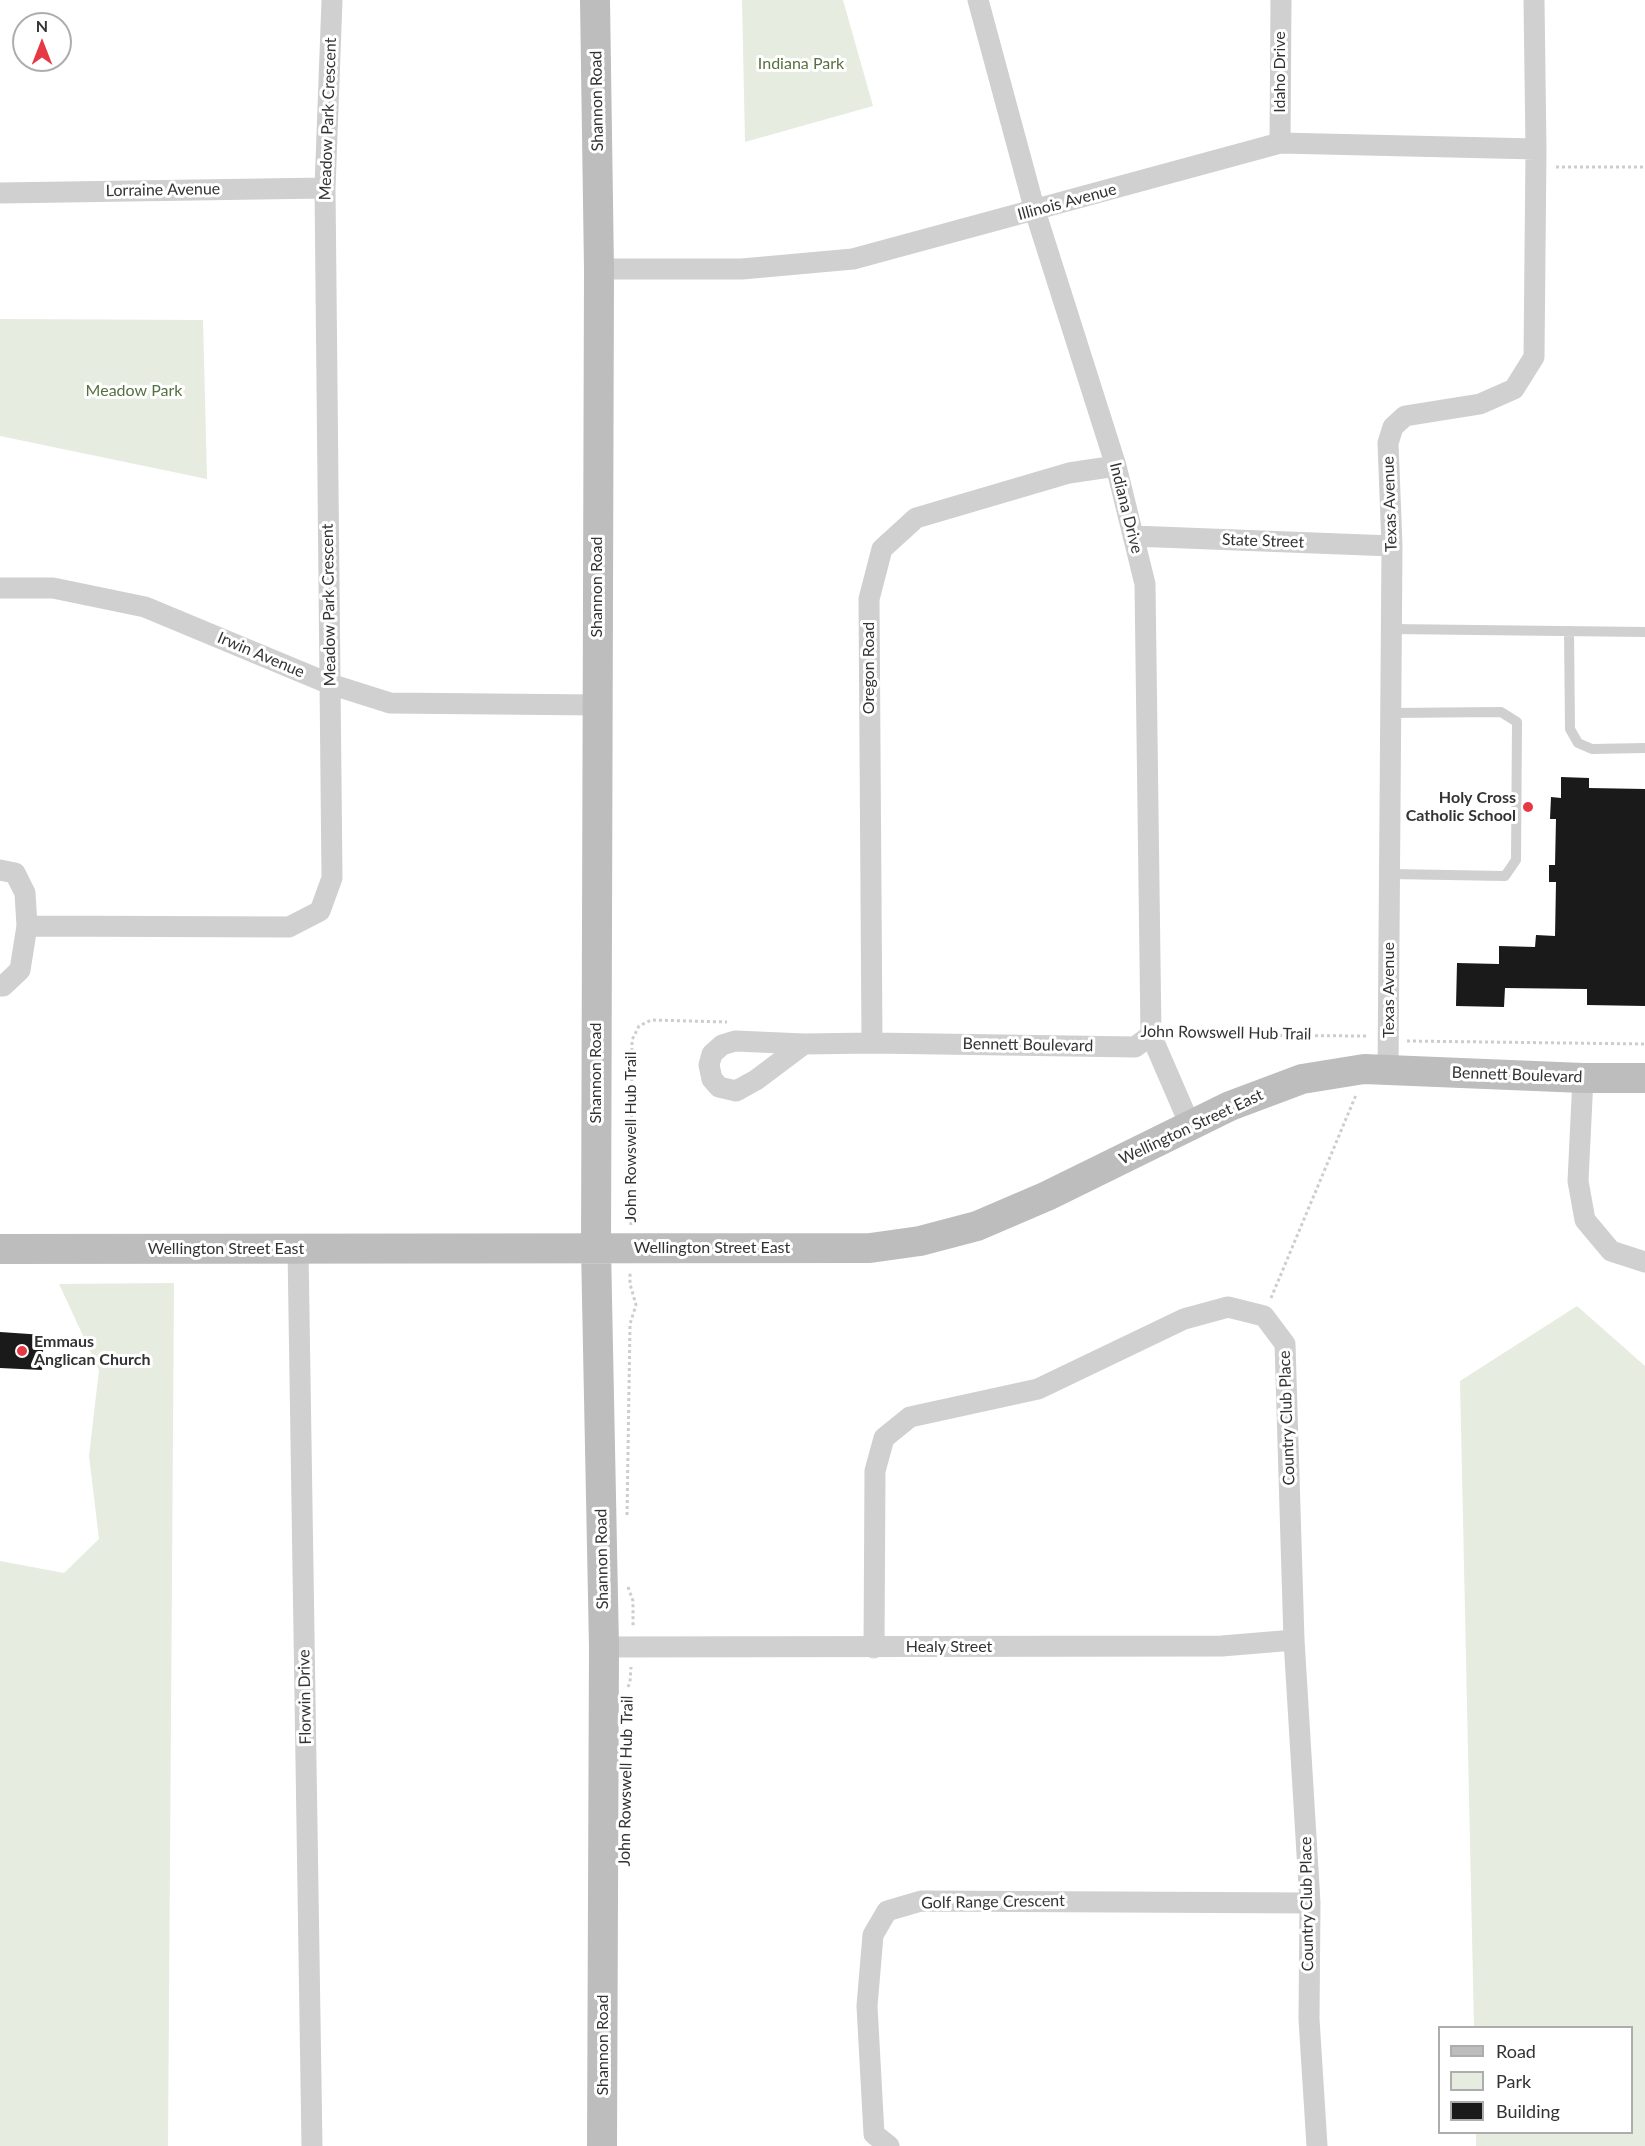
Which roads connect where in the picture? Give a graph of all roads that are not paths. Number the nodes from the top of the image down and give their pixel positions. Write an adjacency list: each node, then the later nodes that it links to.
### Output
1 (332, 0): 8 (street, Meadow Park Crescent)
2 (595, 0): 11 (street, Shannon Road)
3 (978, 0): 10 (street, Indiana Drive)
4 (1281, 0): 6 (street, Idaho Drive)
5 (1534, 0): 7 (street, Texas Avenue)
6 (1280, 143): 7 (street, Illinois Avenue); 10 (street, Illinois Avenue)
7 (1536, 158): 14 (street, Texas Avenue)
8 (325, 188): 9 (street, Lorraine Avenue); 19 (street, Meadow Park Crescent)
9 (0, 193)
10 (1035, 211): 11 (street, Illinois Avenue); 12 (street, Indiana Drive)
11 (599, 269): 20 (street, Shannon Road)
12 (1116, 466): 13 (street, Indiana Drive); 28 (street, Oregon Road)
13 (1133, 536): 14 (street, State Street); 27 (street, Indiana Drive)
14 (1392, 546): 16 (street, Texas Avenue)
15 (0, 588): 19 (street, Irwin Avenue)
16 (1392, 629): 17 (lane); 21 (street, Texas Avenue)
17 (1569, 631): 18 (lane); 22 (lane)
18 (1645, 632)
19 (330, 684): 20 (street, Irwin Avenue); 25 (street, Meadow Park Crescent)
20 (597, 705): 34 (street, Shannon Road)
21 (1391, 713): 24 (street, Texas Avenue); 24 (lane)
22 (1645, 748)
23 (0, 870): 25 (street)
24 (1390, 874): 30 (street, Texas Avenue)
25 (27, 926): 26 (street)
26 (0, 986)
27 (1151, 1035): 28 (street, Bennett Boulevard); 33 (street)
28 (872, 1043): 29 (street, Bennett Boulevard)
29 (804, 1044)
30 (1388, 1056): 31 (street, Bennett Boulevard); 33 (street, Wellington Street East)
31 (1583, 1078): 32 (street, Bennett Boulevard); 37 (street)
32 (1645, 1078)
33 (1190, 1125): 34 (street, Wellington Street East)
34 (596, 1248): 36 (street, Wellington Street East); 39 (street, Shannon Road)
35 (0, 1249): 36 (street, Wellington Street East)
36 (298, 1249): 42 (street, Florwin Drive)
37 (1645, 1262)
38 (1294, 1640): 40 (street, Healy Street); 40 (street, Country Club Place); 41 (street, Country Club Place)
39 (618, 1647): 40 (street, Healy Street); 43 (street, Shannon Road)
40 (874, 1648)
41 (1310, 1903): 44 (street, Golf Range Crescent); 45 (street, Country Club Place)
42 (312, 2146)
43 (602, 2146)
44 (889, 2146)
45 (1317, 2146)

